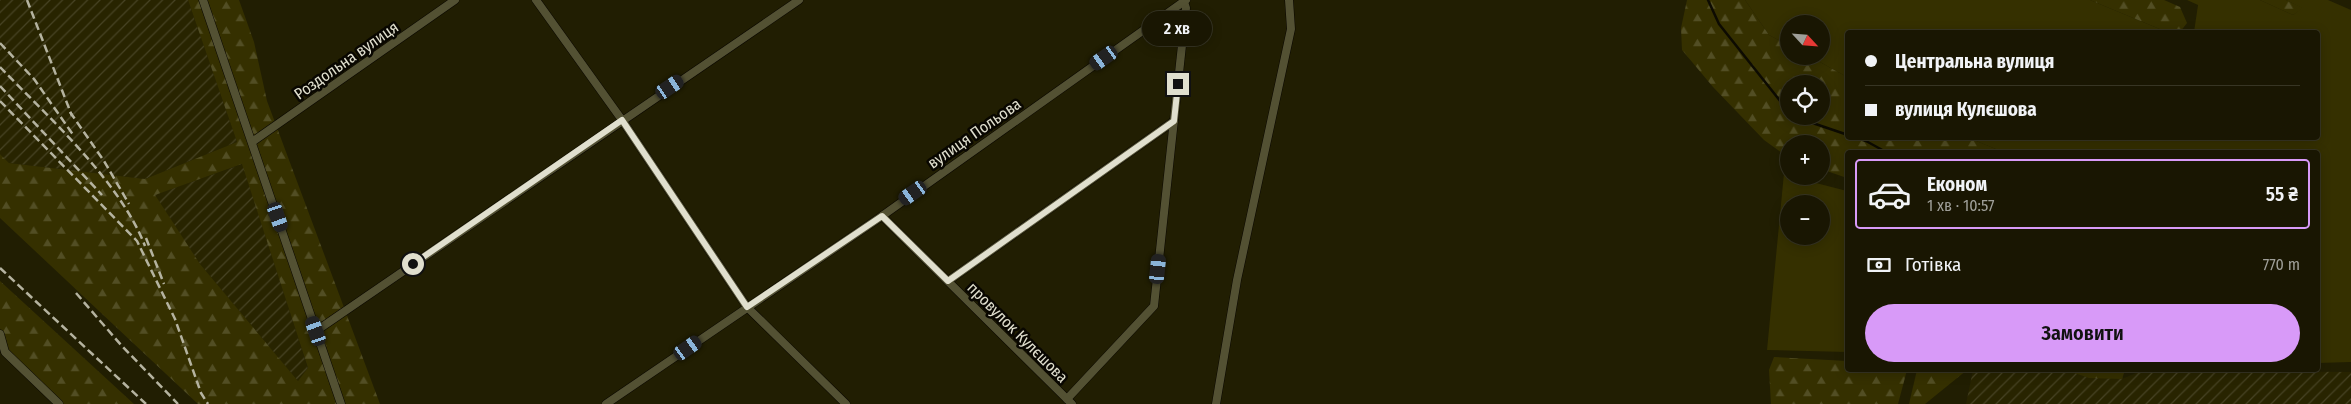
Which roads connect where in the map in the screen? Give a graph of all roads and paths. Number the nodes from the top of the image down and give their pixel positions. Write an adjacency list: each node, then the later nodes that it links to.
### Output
1 (204, 0): 9 (street)
2 (455, 0): 9 (street, Роздольна вулиця)
3 (536, 0): 7 (street)
4 (799, 0): 7 (street)
5 (1289, 0): 21 (street)
6 (1185, 1): 8 (street); 10 (street, вулиця Польова)
7 (622, 120): 12 (street); 13 (street)
8 (1174, 121): 11 (street); 16 (street)
9 (252, 142): 13 (street)
10 (882, 216): 11 (street, провулок Кулєшова); 12 (street, вулиця Польова)
11 (948, 281): 16 (street, провулок Кулєшова)
12 (747, 307): 15 (street, вулиця Польова); 20 (street)
13 (316, 331): 18 (street)
14 (0, 334): 17 (street)
15 (616, 401): 19 (street, вулиця Польова)
16 (1069, 401)
17 (59, 404)
18 (341, 404)
19 (606, 404)
20 (846, 404)
21 (1216, 404)

